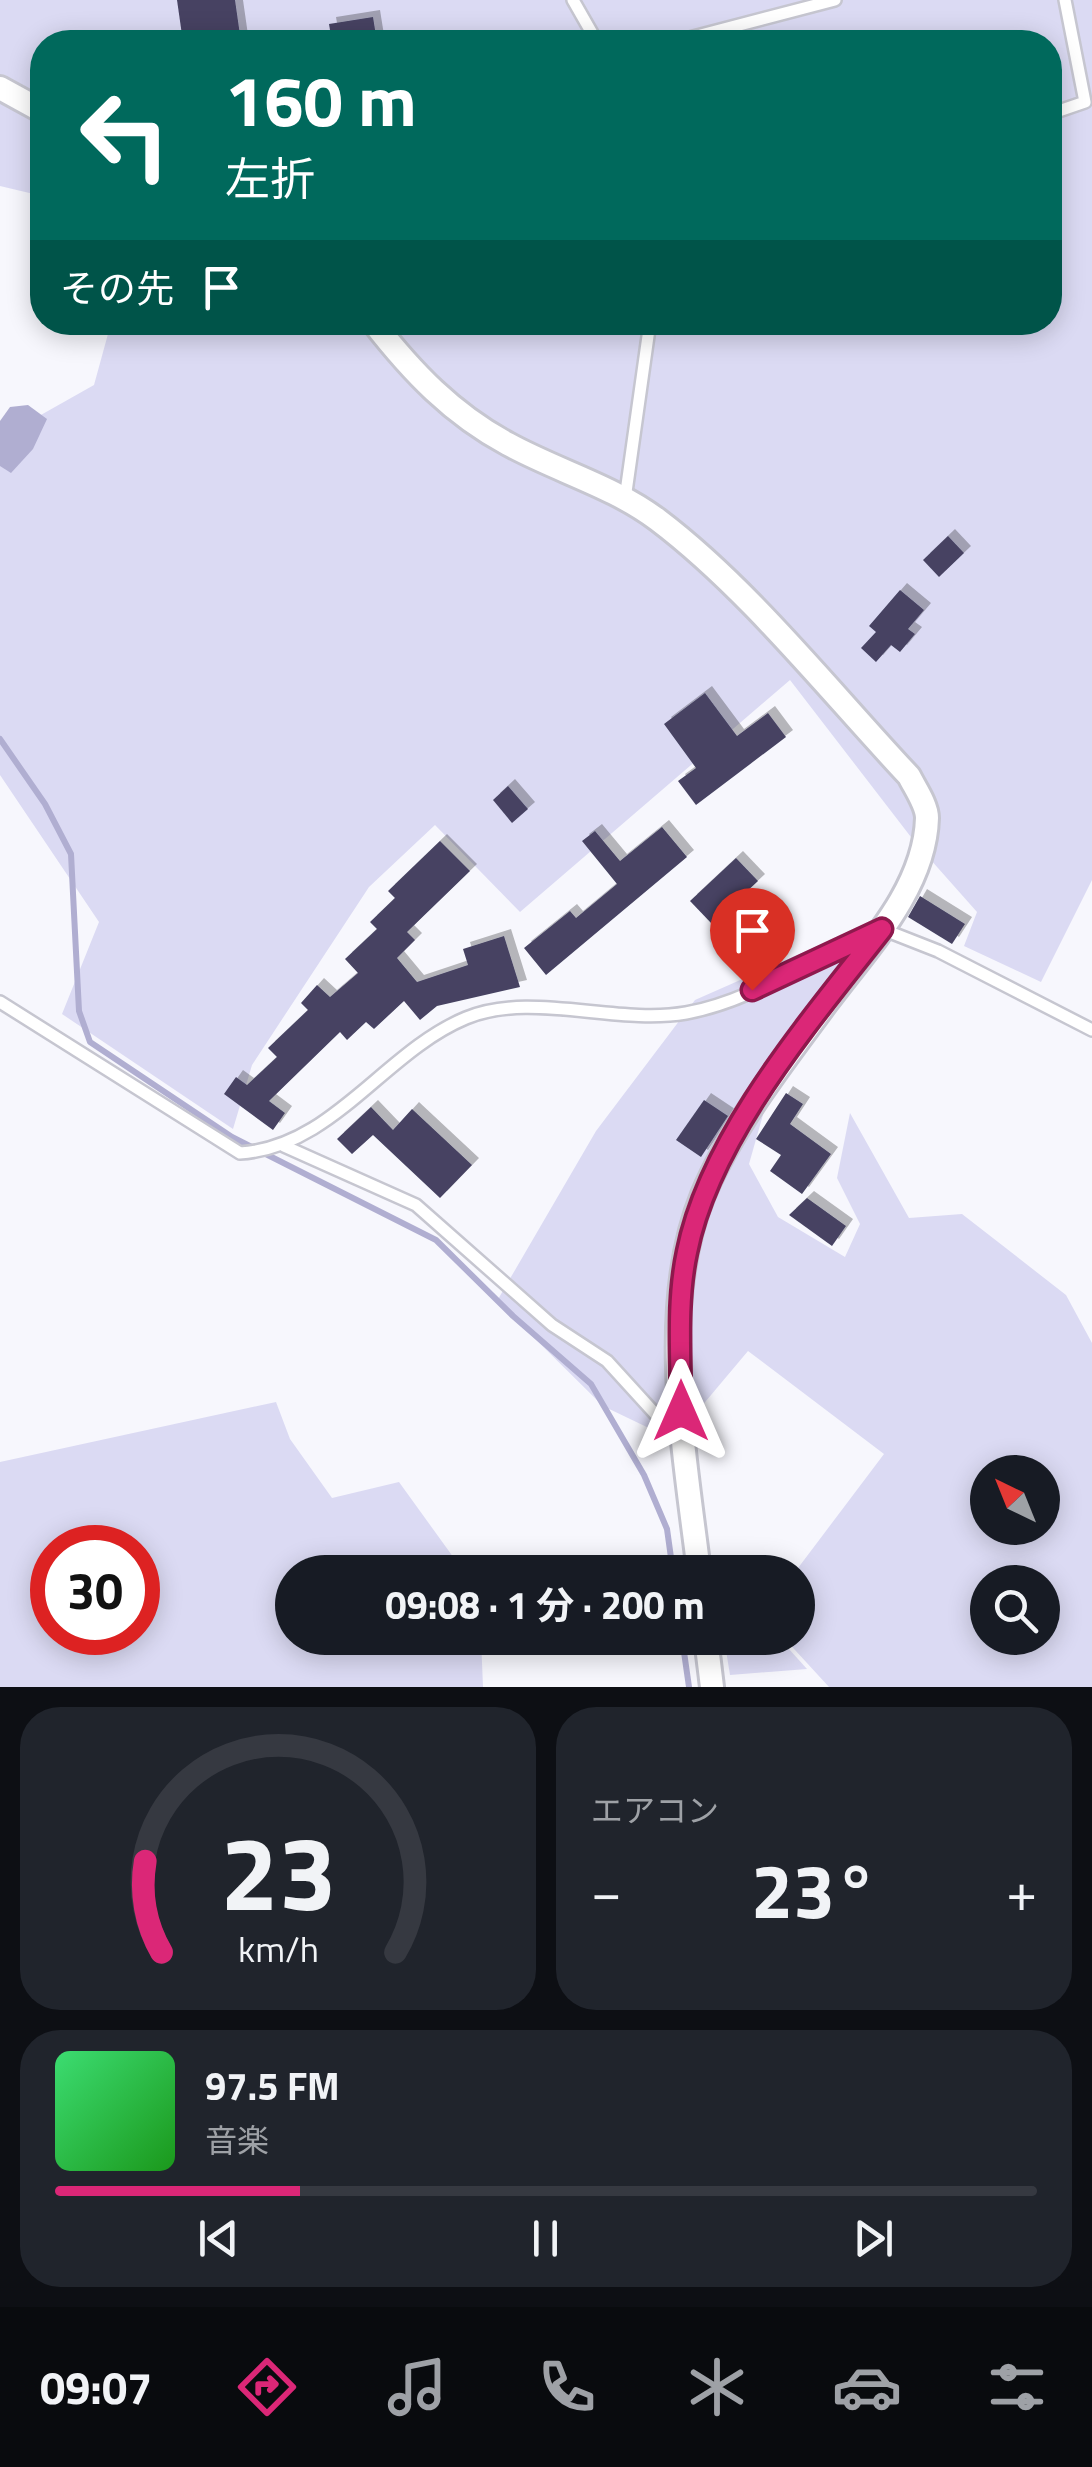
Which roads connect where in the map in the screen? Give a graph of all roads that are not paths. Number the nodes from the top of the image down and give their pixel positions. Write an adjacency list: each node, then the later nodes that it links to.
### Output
1 (573, 0): 4 (lane)
2 (835, 0): 5 (lane)
3 (1065, 0): 8 (lane)
4 (590, 30)
5 (720, 30)
6 (0, 88): 7 (street)
7 (30, 104)
8 (1062, 110)
9 (383, 335): 11 (street)
10 (648, 335): 11 (lane)
11 (624, 499): 12 (street)
12 (882, 929): 14 (lane); 15 (lane); 16 (street)
13 (0, 1002): 15 (lane)
14 (1092, 1030)
15 (284, 1146): 16 (lane)
16 (681, 1444): 17 (street)
17 (697, 1555)
18 (708, 1655): 19 (street)
19 (712, 1687)

